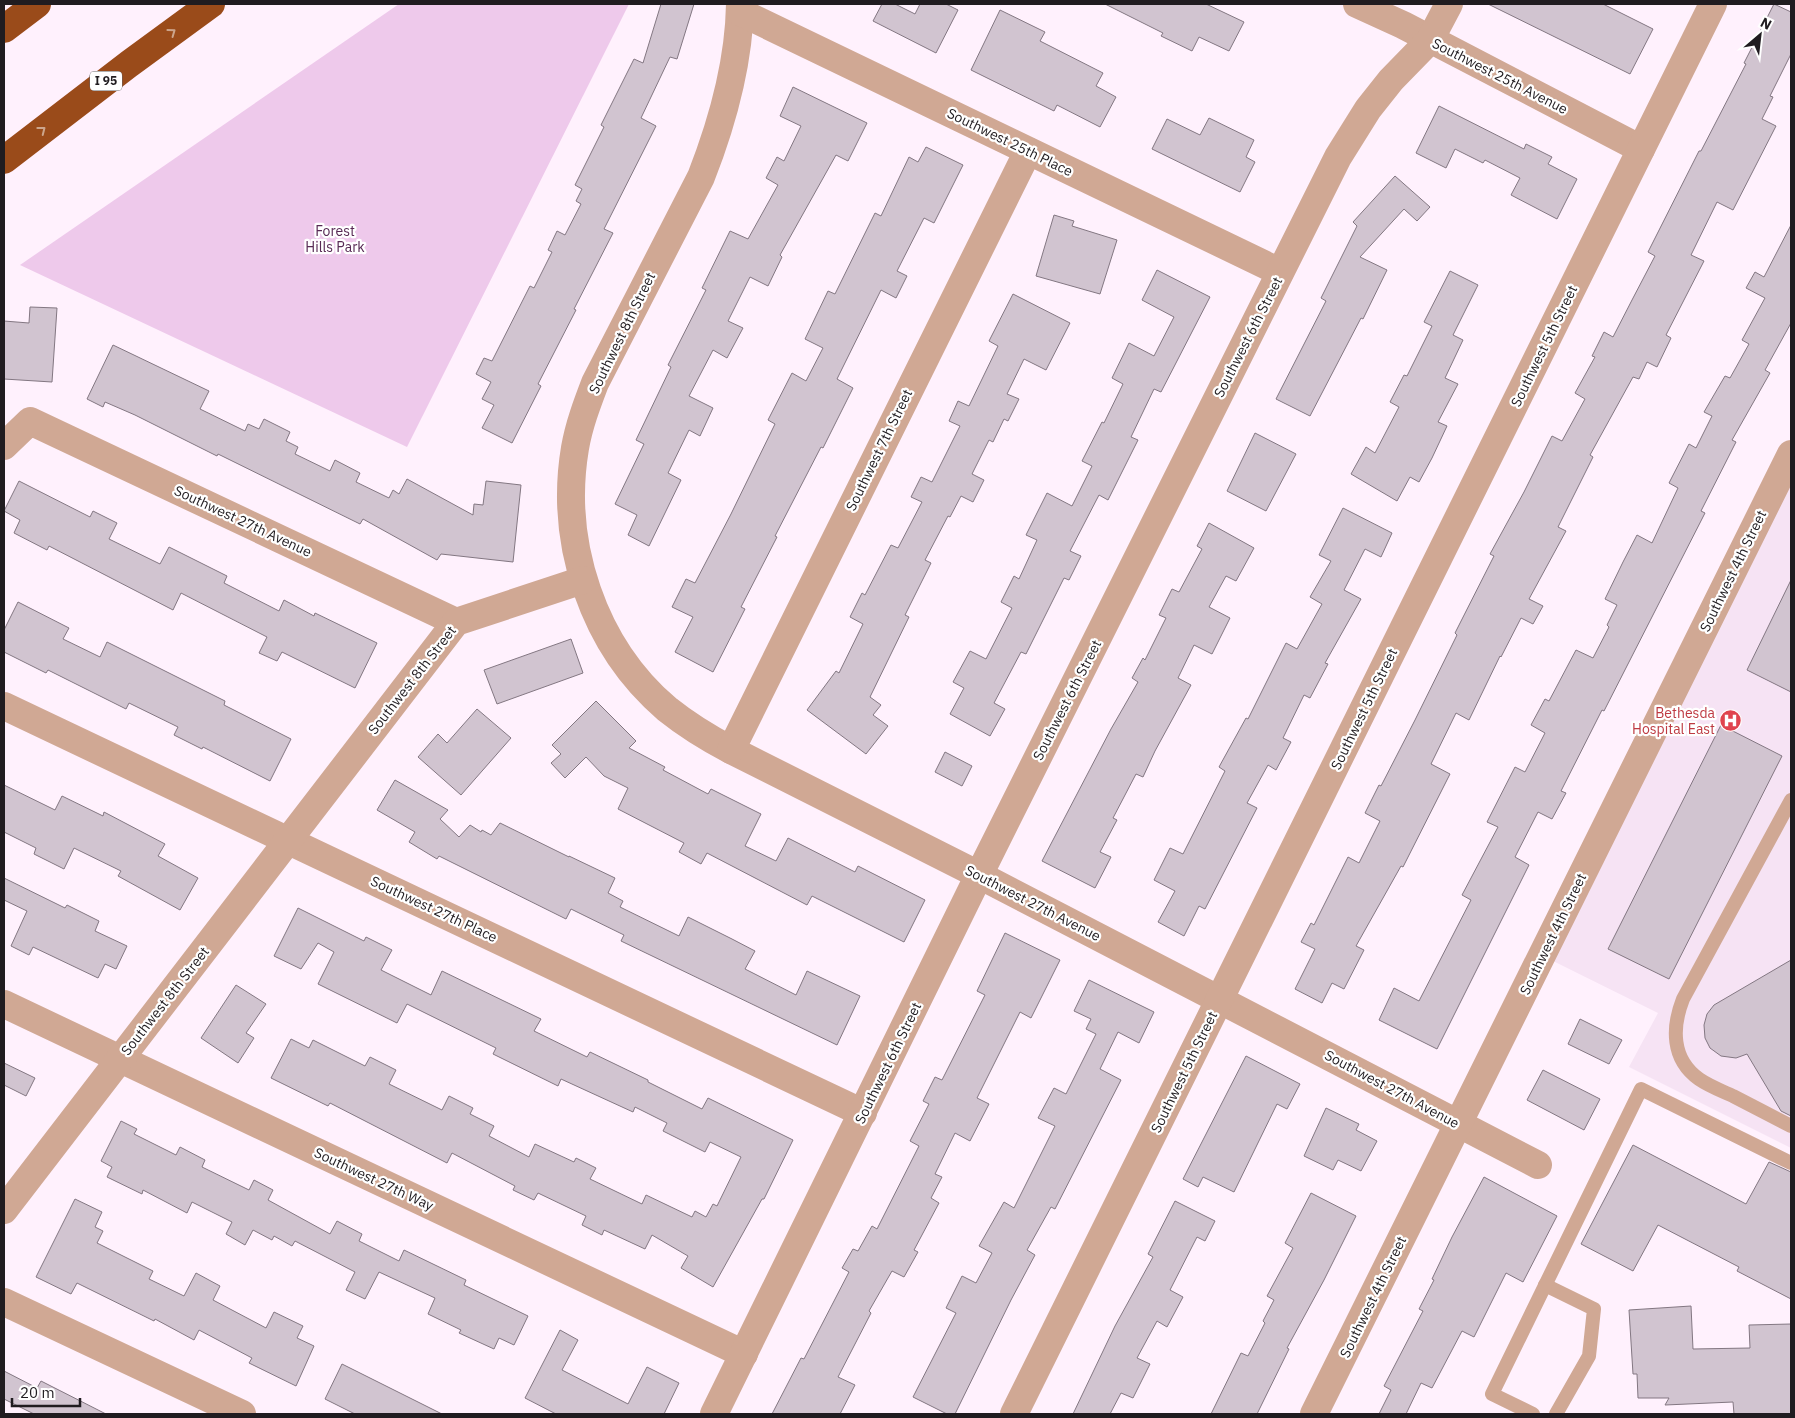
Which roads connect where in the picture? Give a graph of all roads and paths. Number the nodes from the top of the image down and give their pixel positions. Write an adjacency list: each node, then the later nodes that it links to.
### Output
1 (37, 4): 7 (highway)
2 (211, 4): 11 (highway, I 95, one-way to 2)
3 (1358, 4): 8 (street, Southwest 25th Avenue)
4 (1448, 4): 8 (street, Southwest 6th Street)
5 (1713, 4): 9 (street, Southwest 5th Street)
6 (740, 8): 10 (street, Southwest 25th Place); 15 (street, Southwest 8th Street)
7 (4, 29)
8 (1430, 40): 9 (street, Southwest 25th Avenue); 12 (street, Southwest 6th Street)
9 (1641, 149): 22 (street, Southwest 5th Street)
10 (1028, 150): 12 (street, Southwest 25th Place); 18 (street, Southwest 7th Street)
11 (4, 160)
12 (1280, 272): 21 (street, Southwest 6th Street)
13 (4, 446): 16 (street, Southwest 27th Avenue)
14 (1791, 454): 26 (street, Southwest 4th Street)
15 (583, 580): 16 (street, Southwest 8th Street); 18 (street, Southwest 27th Avenue)
16 (456, 622): 20 (street, Southwest 8th Street)
17 (4, 706): 20 (street, Southwest 27th Place)
18 (731, 750): 21 (street, Southwest 27th Avenue)
19 (1791, 800): 27 (lane)
20 (288, 840): 24 (street, Southwest 8th Street); 25 (street, Southwest 27th Place)
21 (980, 875): 22 (street, Southwest 27th Avenue); 25 (street, Southwest 6th Street)
22 (1220, 999): 26 (street, Southwest 27th Avenue); 36 (street, Southwest 5th Street)
23 (4, 1004): 24 (street, Southwest 27th Way)
24 (120, 1059): 30 (street, Southwest 8th Street); 33 (street, Southwest 27th Way)
25 (864, 1113): 33 (street, Southwest 6th Street)
26 (1459, 1124): 29 (street, Southwest 27th Avenue); 37 (street, Southwest 4th Street)
27 (1791, 1126)
28 (1791, 1163): 31 (lane)
29 (1538, 1165)
30 (4, 1210)
31 (1545, 1285): 38 (lane); 39 (lane)
32 (4, 1302): 34 (street)
33 (744, 1354): 35 (street, Southwest 6th Street)
34 (242, 1414)
35 (714, 1414)
36 (1014, 1414)
37 (1314, 1414)
38 (1533, 1414)
39 (1556, 1414)

